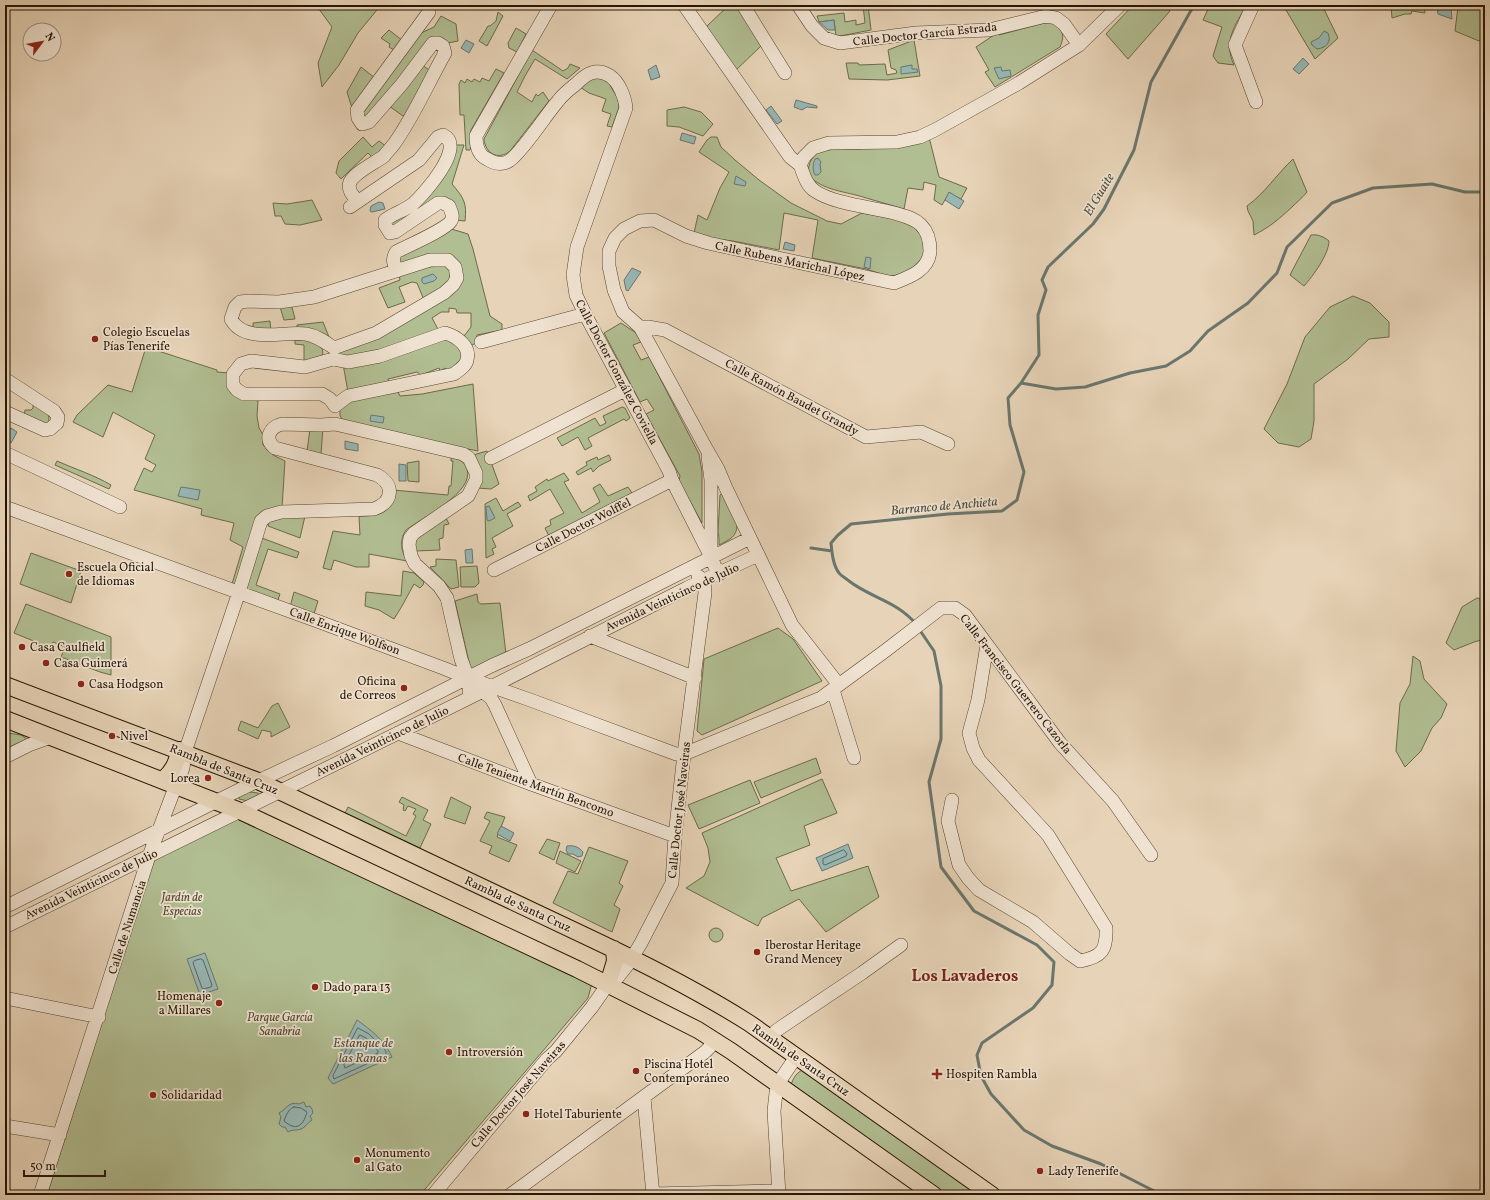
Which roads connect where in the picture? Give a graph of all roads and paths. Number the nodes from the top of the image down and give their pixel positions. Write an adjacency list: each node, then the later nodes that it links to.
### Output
1 (551, 5): 15 (street, Calle Doctor González Coviella)
2 (684, 5): 13 (street)
3 (743, 5): 11 (street)
4 (798, 5): 9 (street, Calle Doctor García Estrada)
5 (809, 5): 9 (street)
6 (1120, 5): 10 (street)
7 (1253, 5): 12 (street)
8 (429, 12): 14 (street)
9 (812, 26): 10 (street, Calle Doctor García Estrada)
10 (1079, 45): 13 (street)
11 (785, 73)
12 (1256, 102)
13 (800, 165): 16 (street, Calle Rubens Marichal López)
14 (397, 271): 18 (street); 18 (street)
15 (585, 314): 17 (street); 20 (street, Calle Doctor González Coviella)
16 (640, 326): 24 (street, Calle Ramón Baudet Grandy); 25 (street, Calle Rubens Marichal López)
17 (481, 342)
18 (334, 354): 21 (street); 21 (street)
19 (5, 379): 22 (street)
20 (625, 390): 27 (street); 28 (street, Calle Doctor González Coviella)
21 (335, 406): 23 (street)
22 (8, 413)
23 (335, 424): 40 (street); 43 (street)
24 (948, 444)
25 (707, 450): 29 (street, Calle Rubens Marichal López); 30 (street)
26 (5, 453): 32 (street)
27 (491, 458)
28 (672, 480): 35 (street, Calle Doctor González Coviella); 36 (street, Calle Doctor Wolffel)
29 (726, 488): 30 (street); 33 (street, Calle Rubens Marichal López)
30 (711, 492): 35 (street)
31 (5, 507): 40 (street, Calle Enrique Wolfson)
32 (120, 507)
33 (750, 538): 34 (street, Calle Rubens Marichal López); 35 (street, Avenida Veinticinco de Julio)
34 (758, 555): 38 (street, Avenida Veinticinco de Julio); 46 (street, Calle Rubens Marichal López)
35 (711, 557): 37 (street, Avenida Veinticinco de Julio); 38 (street)
36 (494, 570)
37 (686, 570): 39 (street); 43 (street, Avenida Veinticinco de Julio)
38 (721, 573): 39 (street, Avenida Veinticinco de Julio)
39 (704, 581): 41 (street, Avenida Veinticinco de Julio); 44 (street, Calle Doctor José Naveiras)
40 (239, 592): 43 (street, Calle Enrique Wolfson); 52 (street)
41 (590, 636): 44 (street); 47 (street, Avenida Veinticinco de Julio)
42 (988, 645): 46 (street, Calle Francisco Guerrero Cazorla); 60 (street); 65 (street, Calle Francisco Guerrero Cazorla)
43 (468, 678): 47 (street, Calle Enrique Wolfson); 48 (street); 56 (street, Avenida Veinticinco de Julio)
44 (695, 678): 53 (street, Calle Doctor José Naveiras)
45 (5, 685): 52 (main road, Rambla de Santa Cruz)
46 (836, 687): 53 (street, Calle Francisco Guerrero Cazorla); 55 (street)
47 (487, 688): 48 (street, Avenida Veinticinco de Julio); 53 (street, Calle Enrique Wolfson); 58 (street)
48 (470, 697): 50 (street, Avenida Veinticinco de Julio)
49 (5, 720): 51 (main road)
50 (398, 733): 58 (street, Calle Teniente Martín Bencomo); 59 (street, Avenida Veinticinco de Julio)
51 (51, 737): 54 (street); 57 (main road)
52 (182, 751): 56 (main road, Rambla de Santa Cruz); 57 (main road)
53 (684, 754): 64 (street, Calle Doctor José Naveiras)
54 (5, 757)
55 (854, 758)
56 (258, 781): 59 (main road, Rambla de Santa Cruz); 61 (street, Avenida Veinticinco de Julio)
57 (169, 782): 61 (main road); 63 (street, Calle de Numancia)
58 (531, 784): 64 (street, Calle Teniente Martín Bencomo)
59 (280, 791): 62 (street, Avenida Veinticinco de Julio); 70 (main road, Rambla de Santa Cruz)
60 (952, 800)
61 (217, 802): 62 (main road); 63 (street, Avenida Veinticinco de Julio)
62 (240, 811): 66 (street, Avenida Veinticinco de Julio); 72 (main road)
63 (160, 830): 66 (street, Calle de Numancia); 67 (street, Avenida Veinticinco de Julio)
64 (675, 836): 71 (street, Calle Doctor José Naveiras)
65 (1151, 855)
66 (150, 856): 68 (street, Avenida Veinticinco de Julio); 74 (street, Calle de Numancia)
67 (5, 907)
68 (5, 926)
69 (901, 945): 75 (street)
70 (614, 949): 71 (main road, Rambla de Santa Cruz); 72 (main road)
71 (632, 959): 72 (street, Calle Doctor José Naveiras); 75 (main road, Rambla de Santa Cruz)
72 (608, 984): 76 (main road); 85 (street, Calle Doctor José Naveiras)
73 (5, 998): 74 (street)
74 (99, 1016): 81 (street, Calle de Numancia)
75 (771, 1039): 77 (main road, Rambla de Santa Cruz)
76 (713, 1040): 78 (main road); 79 (street)
77 (796, 1057): 78 (street); 88 (main road, Rambla de Santa Cruz)
78 (778, 1084): 83 (street); 87 (main road)
79 (644, 1098): 82 (street); 86 (street)
80 (5, 1126): 81 (street)
81 (60, 1135): 84 (street, Calle de Numancia)
82 (517, 1193)
83 (779, 1194): 86 (street)
84 (40, 1195)
85 (433, 1195)
86 (653, 1195)
87 (934, 1195)
88 (992, 1195)

